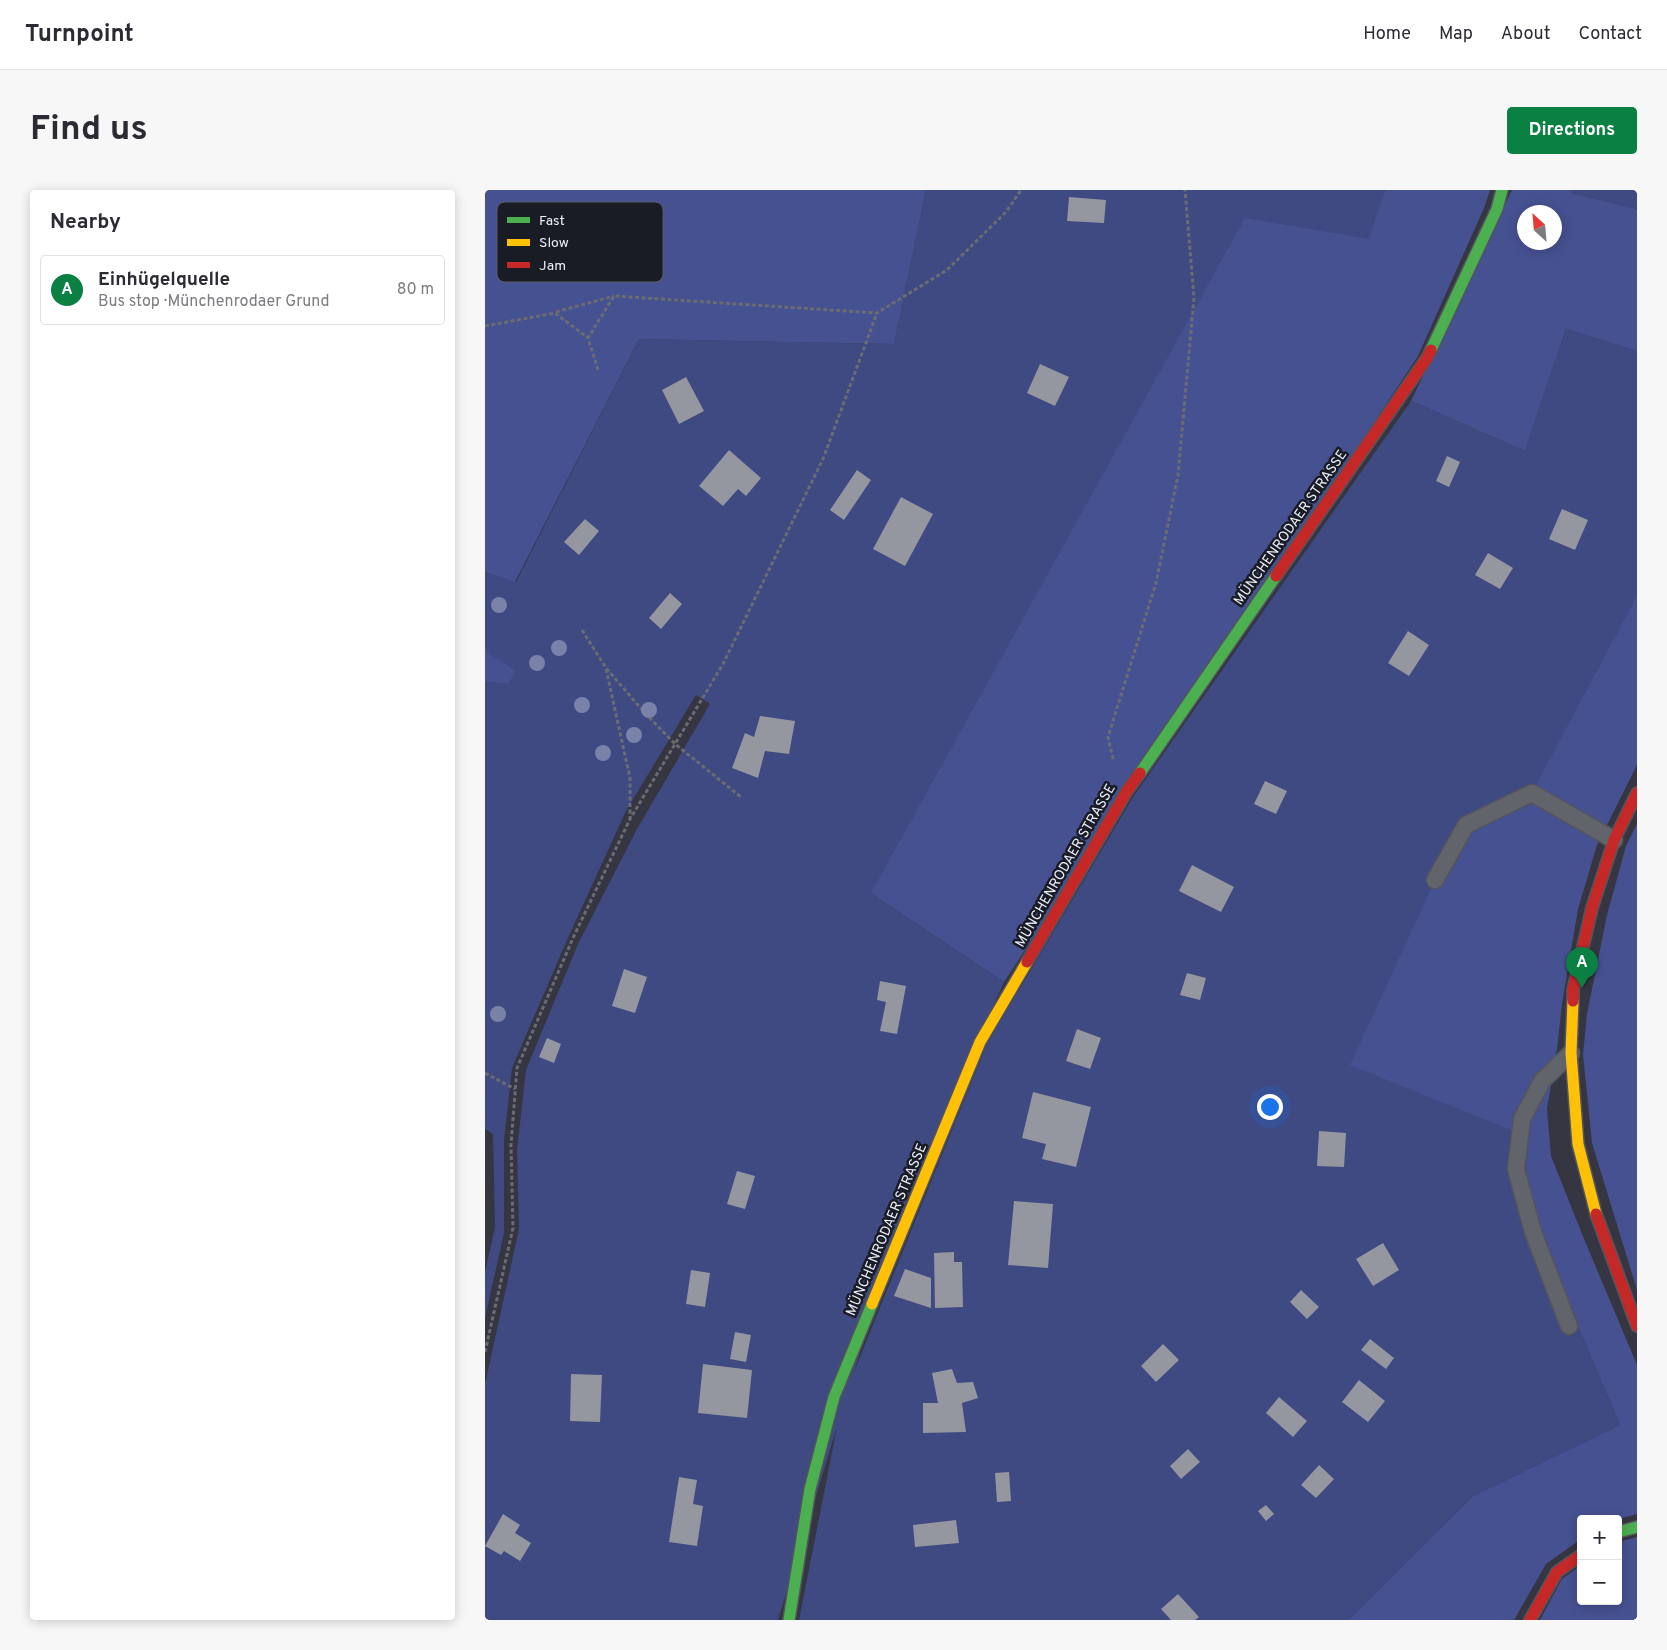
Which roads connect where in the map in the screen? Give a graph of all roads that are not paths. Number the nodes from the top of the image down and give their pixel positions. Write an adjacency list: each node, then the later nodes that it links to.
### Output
1 (1502, 190): 11 (street, MÜNCHENRODAER STRASSE)
2 (1637, 793): 3 (street)
3 (1614, 840): 4 (lane); 5 (street)
4 (1435, 880)
5 (1571, 1053): 6 (lane); 7 (street)
6 (1569, 1326)
7 (1637, 1326)
8 (1637, 1526): 9 (street)
9 (1622, 1531)
10 (1577, 1558): 12 (street)
11 (789, 1620)
12 (1530, 1620)

